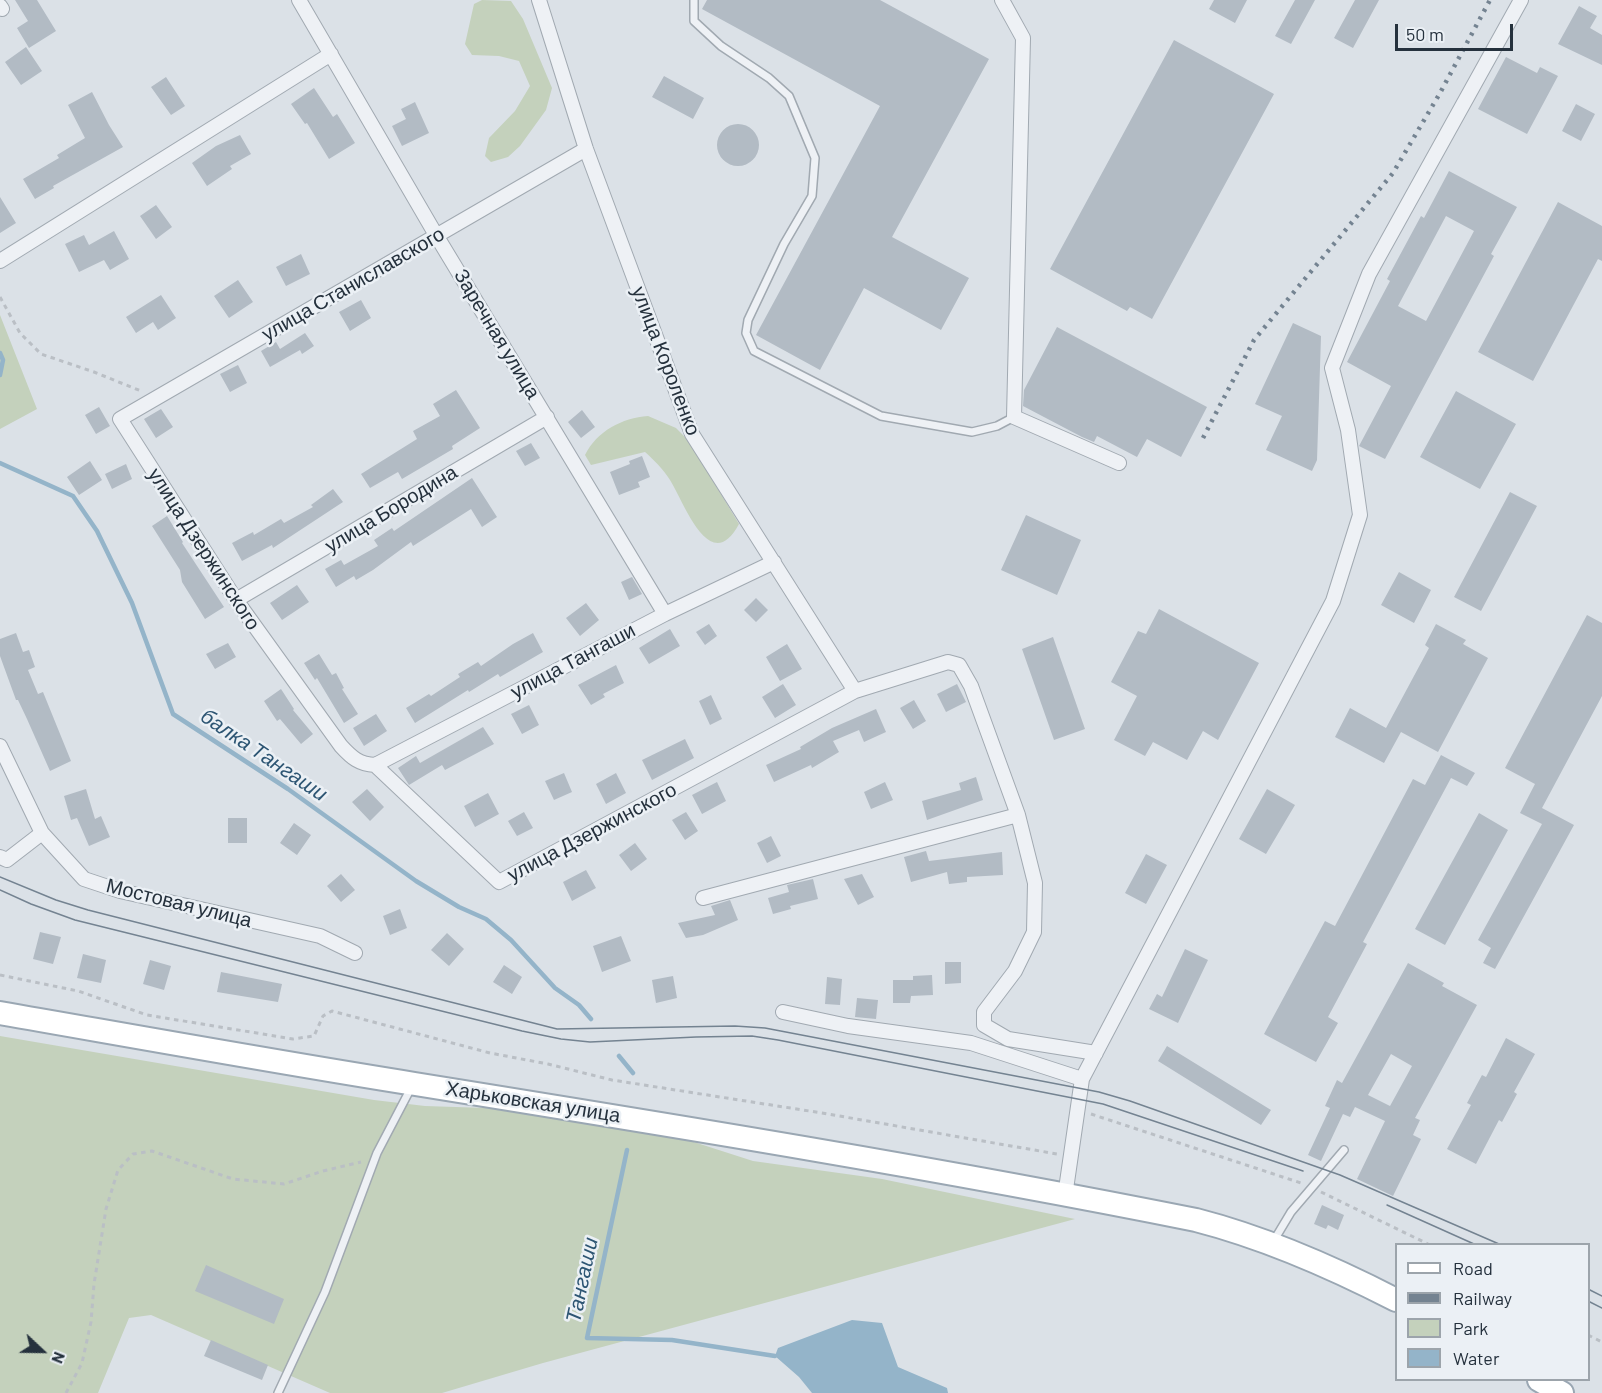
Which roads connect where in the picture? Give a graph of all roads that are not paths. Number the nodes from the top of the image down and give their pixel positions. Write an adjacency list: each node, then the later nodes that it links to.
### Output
1 (299, 0): 6 (street, Заречная улица)
2 (539, 0): 7 (street, улица Короленко)
3 (694, 0): 11 (lane)
4 (1002, 0): 11 (street)
5 (1521, 0): 27 (street)
6 (331, 54): 8 (street, Заречная улица); 9 (street)
7 (586, 150): 8 (street, улица Станиславского); 14 (street, улица Короленко)
8 (436, 235): 10 (street, Заречная улица); 12 (street, улица Станиславского)
9 (0, 261)
10 (547, 417): 15 (street, улица Бородина); 16 (street, Заречная улица)
11 (1014, 417): 13 (street)
12 (120, 419): 15 (street, улица Дзержинского)
13 (1119, 463)
14 (774, 562): 16 (street, улица Тангаши); 17 (street, улица Короленко)
15 (236, 600): 19 (street, улица Дзержинского)
16 (665, 614): 19 (street, улица Тангаши)
17 (855, 691): 19 (street, улица Дзержинского); 20 (street, улица Дзержинского)
18 (0, 746): 21 (street, Мостовая улица)
19 (375, 765)
20 (1018, 815): 23 (street); 27 (street, улица Дзержинского)
21 (42, 832): 22 (street); 24 (street, Мостовая улица)
22 (0, 857)
23 (703, 898)
24 (355, 953)
25 (783, 1012): 28 (street)
26 (0, 1013): 29 (main road, Харьковская улица)
27 (1096, 1053): 28 (street)
28 (1082, 1079): 31 (street)
29 (413, 1084): 31 (main road, Харьковская улица); 35 (lane)
30 (1344, 1150): 32 (lane)
31 (1065, 1196): 32 (main road, Харьковская улица)
32 (1272, 1245): 33 (main road, Харьковская улица)
33 (1395, 1299)
34 (1541, 1381): 36 (main road)
35 (278, 1393)
36 (1562, 1393)

